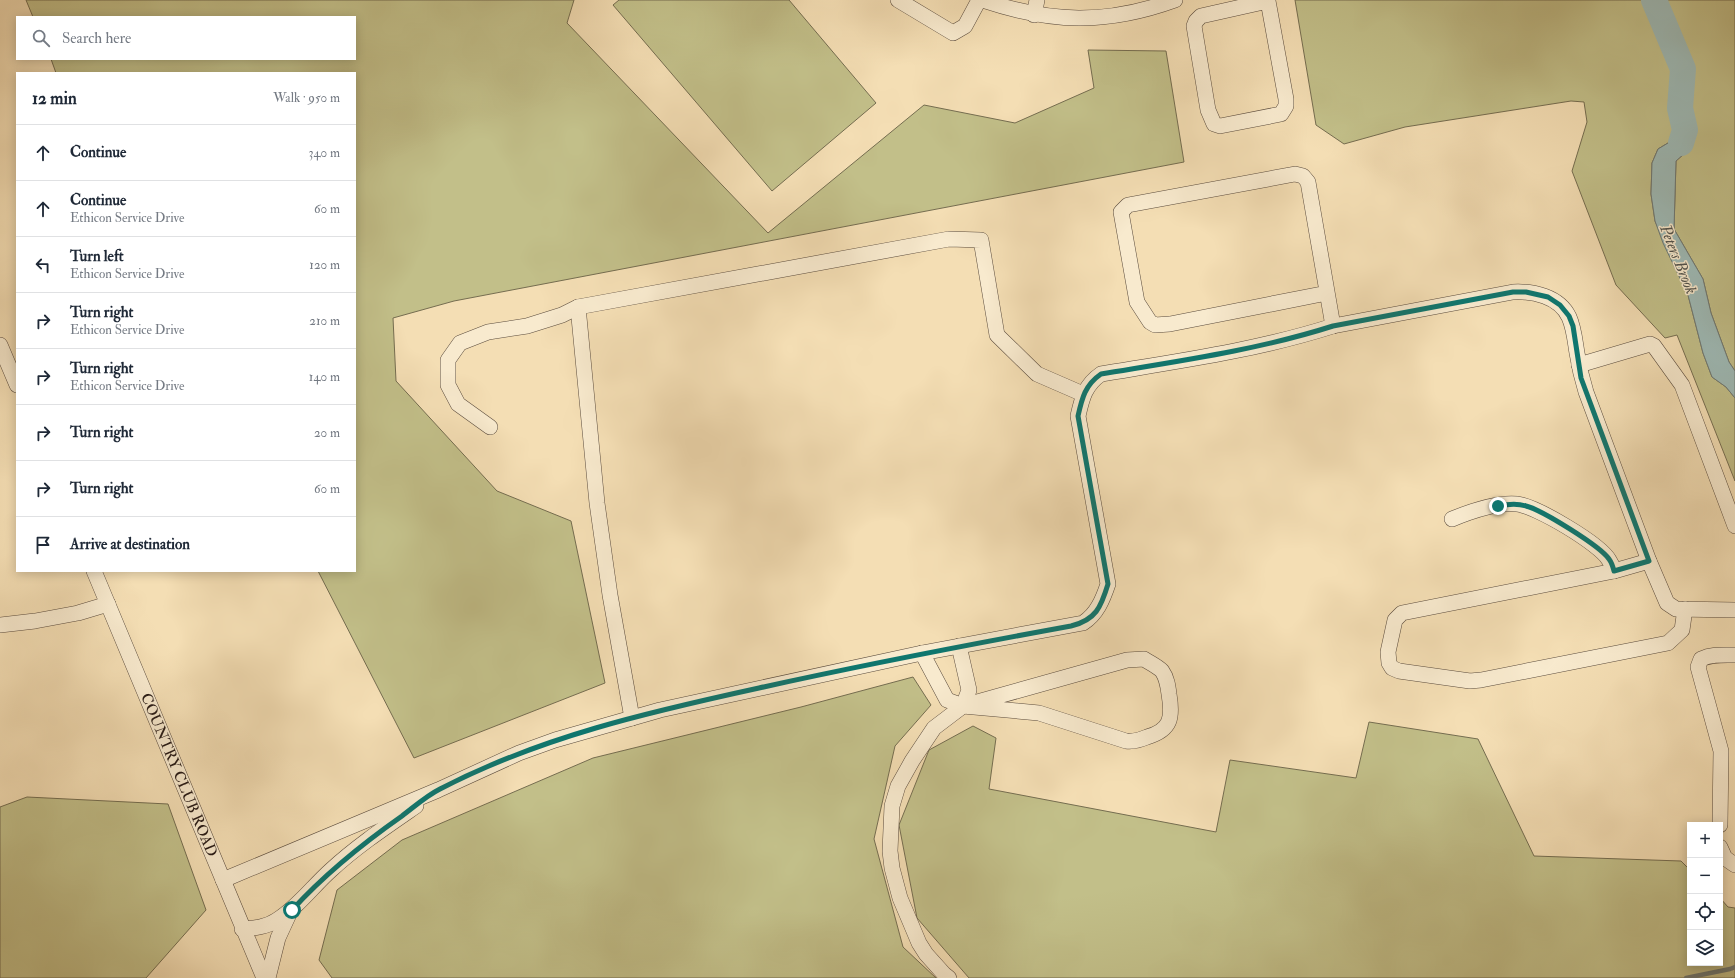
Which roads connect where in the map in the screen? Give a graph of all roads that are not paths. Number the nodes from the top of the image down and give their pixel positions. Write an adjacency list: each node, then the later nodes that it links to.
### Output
1 (898, 0): 2 (street)
2 (979, 0)
3 (982, 0): 6 (street)
4 (1175, 0): 6 (street)
5 (1268, 1): 5 (street)
6 (1035, 7)
7 (1327, 293): 7 (street); 9 (street)
8 (578, 308): 14 (street); 15 (street); 29 (street)
9 (1333, 326): 11 (street); 14 (street)
10 (0, 345): 12 (street)
11 (1579, 365): 17 (street); 18 (street)
12 (5, 368): 13 (street)
13 (16, 384)
14 (1083, 394): 25 (street)
15 (490, 427)
16 (1452, 519): 19 (street)
17 (1735, 526)
18 (1649, 561): 19 (street); 22 (street)
19 (1614, 571): 22 (street)
20 (94, 572): 21 (street, COUNTRY CLUB ROAD)
21 (108, 604): 24 (street); 34 (street, COUNTRY CLUB ROAD)
22 (1685, 609): 23 (street)
23 (1735, 610)
24 (0, 625)
25 (959, 646): 26 (street); 28 (street)
26 (922, 653): 28 (street); 29 (street)
27 (1735, 655): 31 (street)
28 (963, 706): 28 (street); 39 (street)
29 (632, 718): 30 (street)
30 (438, 790): 34 (street); 35 (street)
31 (1720, 822)
32 (1723, 854): 33 (street)
33 (1735, 865)
34 (223, 880): 36 (street, COUNTRY CLUB ROAD)
35 (292, 910): 36 (street); 38 (street)
36 (242, 929): 37 (street, COUNTRY CLUB ROAD)
37 (264, 978)
38 (268, 978)
39 (950, 978)

